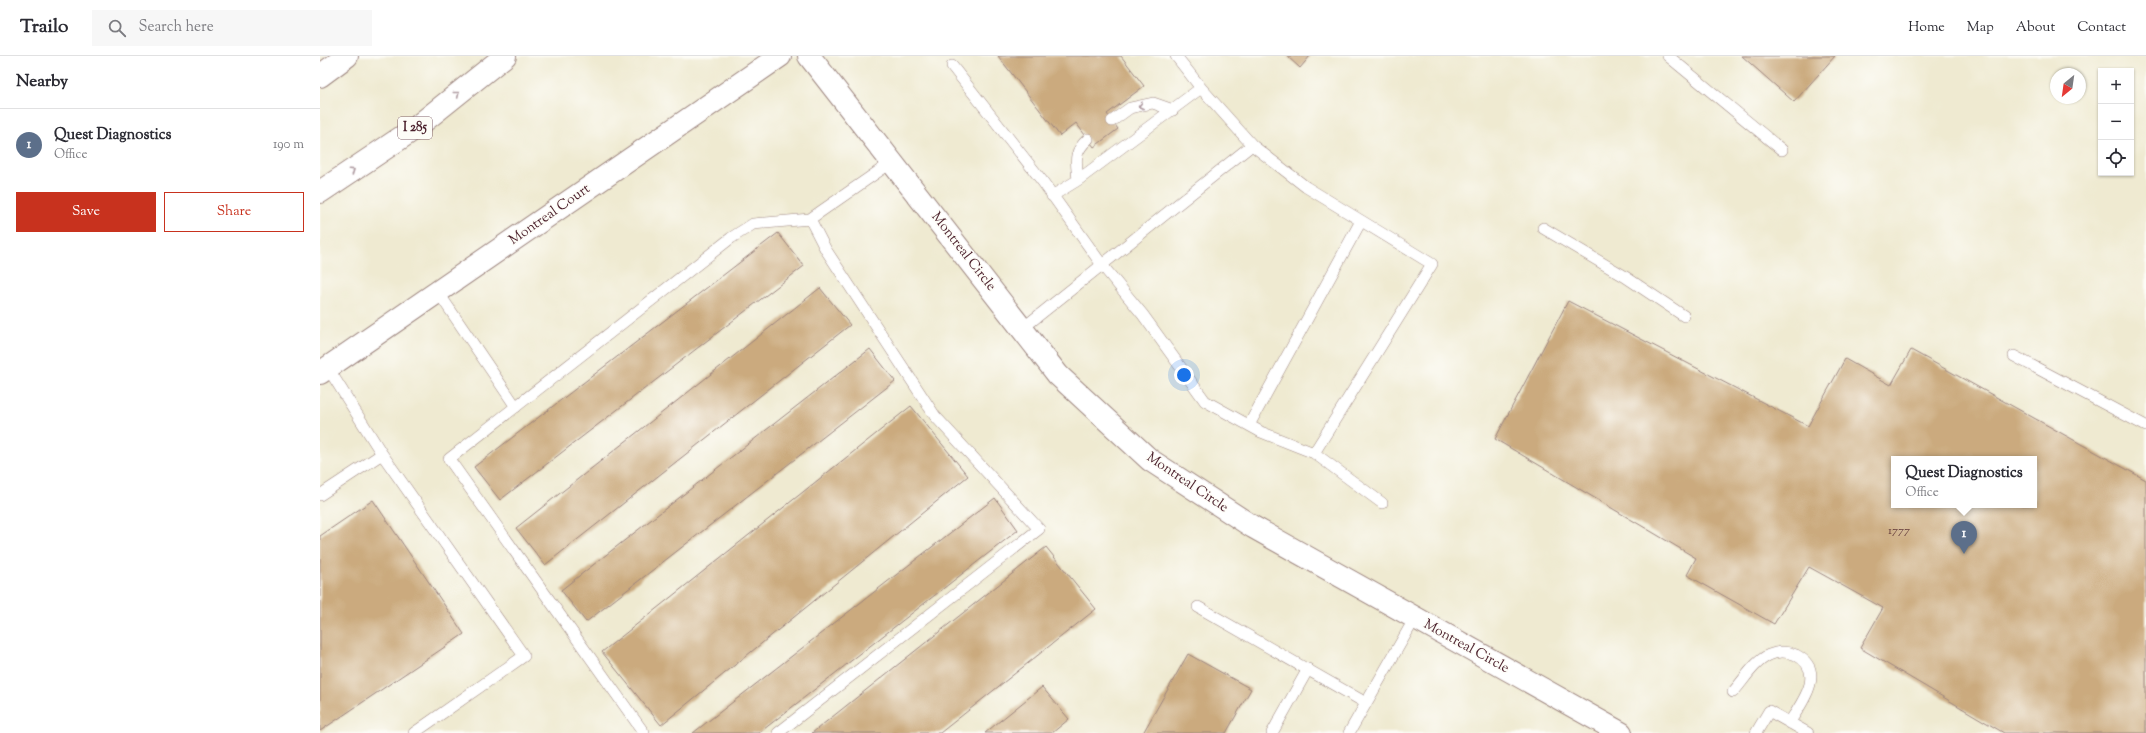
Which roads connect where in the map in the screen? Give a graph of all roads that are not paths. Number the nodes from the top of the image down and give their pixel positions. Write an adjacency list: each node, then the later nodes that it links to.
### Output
1 (347, 56): 8 (main road)
2 (505, 56): 17 (main road, I 285, one-way to 2)
3 (780, 56): 23 (main road, Montreal Court)
4 (809, 56): 15 (main road, Montreal Circle)
5 (1176, 56): 9 (lane)
6 (1668, 56): 14 (lane)
7 (952, 66): 18 (lane)
8 (320, 76)
9 (1201, 88): 10 (lane); 13 (lane)
10 (1173, 110): 11 (lane, one-way to 11); 16 (lane)
11 (1112, 120)
12 (1088, 138): 16 (lane)
13 (1252, 145): 20 (lane); 22 (lane)
14 (1782, 150)
15 (892, 162): 19 (lane); 25 (main road, Montreal Circle)
16 (1078, 180): 18 (lane)
17 (320, 192)
18 (1052, 196): 22 (lane)
19 (810, 219): 28 (lane); 43 (lane)
20 (1361, 221): 29 (lane); 31 (lane)
21 (1543, 228): 24 (lane)
22 (1102, 265): 25 (lane); 29 (lane)
23 (438, 292): 27 (main road, Montreal Court); 28 (lane)
24 (1684, 316)
25 (1022, 328): 36 (main road, Montreal Circle)
26 (2014, 356): 30 (lane)
27 (324, 370): 32 (lane)
28 (516, 407): 42 (lane)
29 (1249, 425): 31 (lane)
30 (2146, 426)
31 (1314, 453): 34 (lane)
32 (382, 454): 33 (lane); 41 (lane)
33 (320, 495)
34 (1382, 503)
35 (1198, 607): 37 (lane)
36 (1415, 618): 39 (lane); 46 (main road, Montreal Circle)
37 (1308, 669): 39 (lane); 44 (lane)
38 (1734, 692): 40 (lane)
39 (1366, 702): 45 (lane)
40 (1789, 723): 47 (lane); 48 (lane)
41 (414, 733)
42 (644, 733)
43 (778, 733)
44 (1272, 733)
45 (1349, 733)
46 (1621, 733)
47 (1756, 733)
48 (1808, 733)

